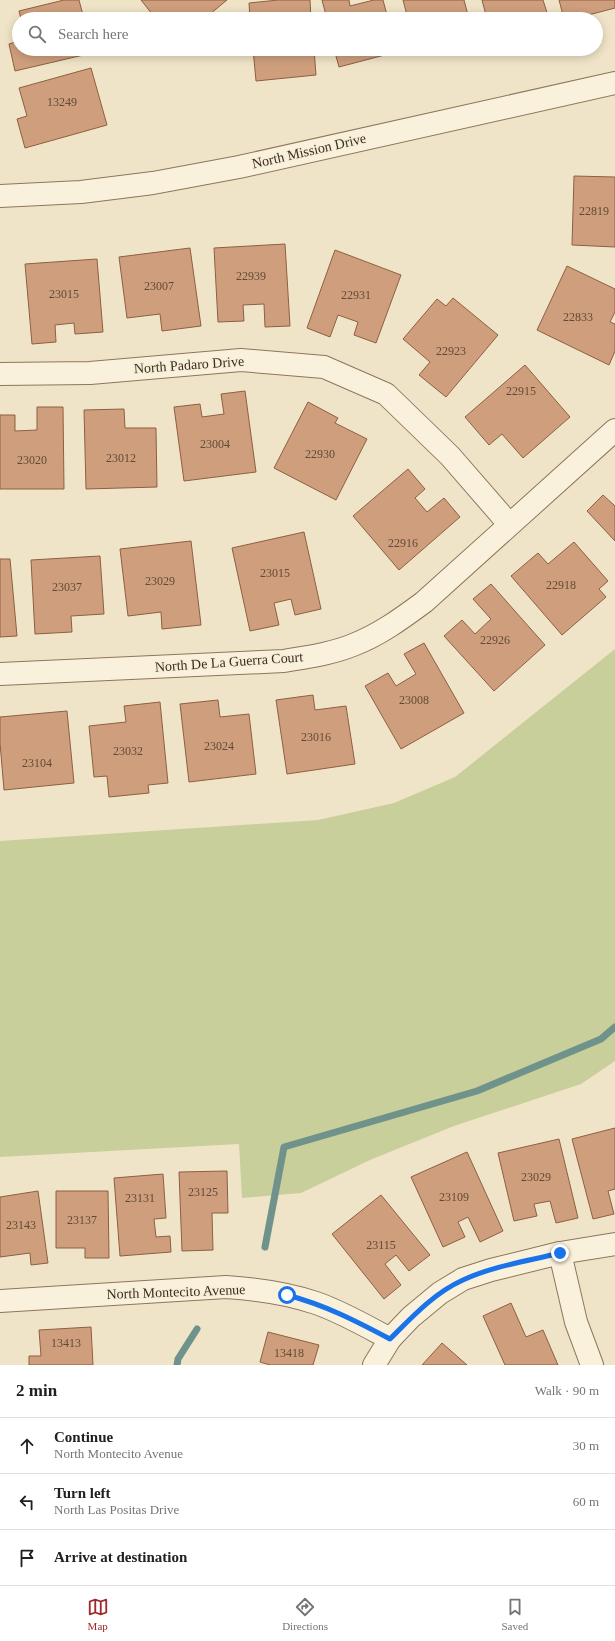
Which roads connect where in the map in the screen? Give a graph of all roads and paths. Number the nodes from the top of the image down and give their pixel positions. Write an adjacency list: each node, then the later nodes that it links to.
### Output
1 (615, 83): 2 (street, North Mission Drive)
2 (0, 196)
3 (0, 374): 5 (street, North Padaro Drive)
4 (615, 430): 5 (street, North De La Guerra Court)
5 (509, 524): 6 (street, North De La Guerra Court)
6 (0, 674)
7 (615, 1244): 8 (street)
8 (560, 1253): 10 (street); 12 (street)
9 (0, 1301): 10 (street, North Montecito Avenue)
10 (390, 1339): 11 (street)
11 (374, 1365)
12 (592, 1365)

